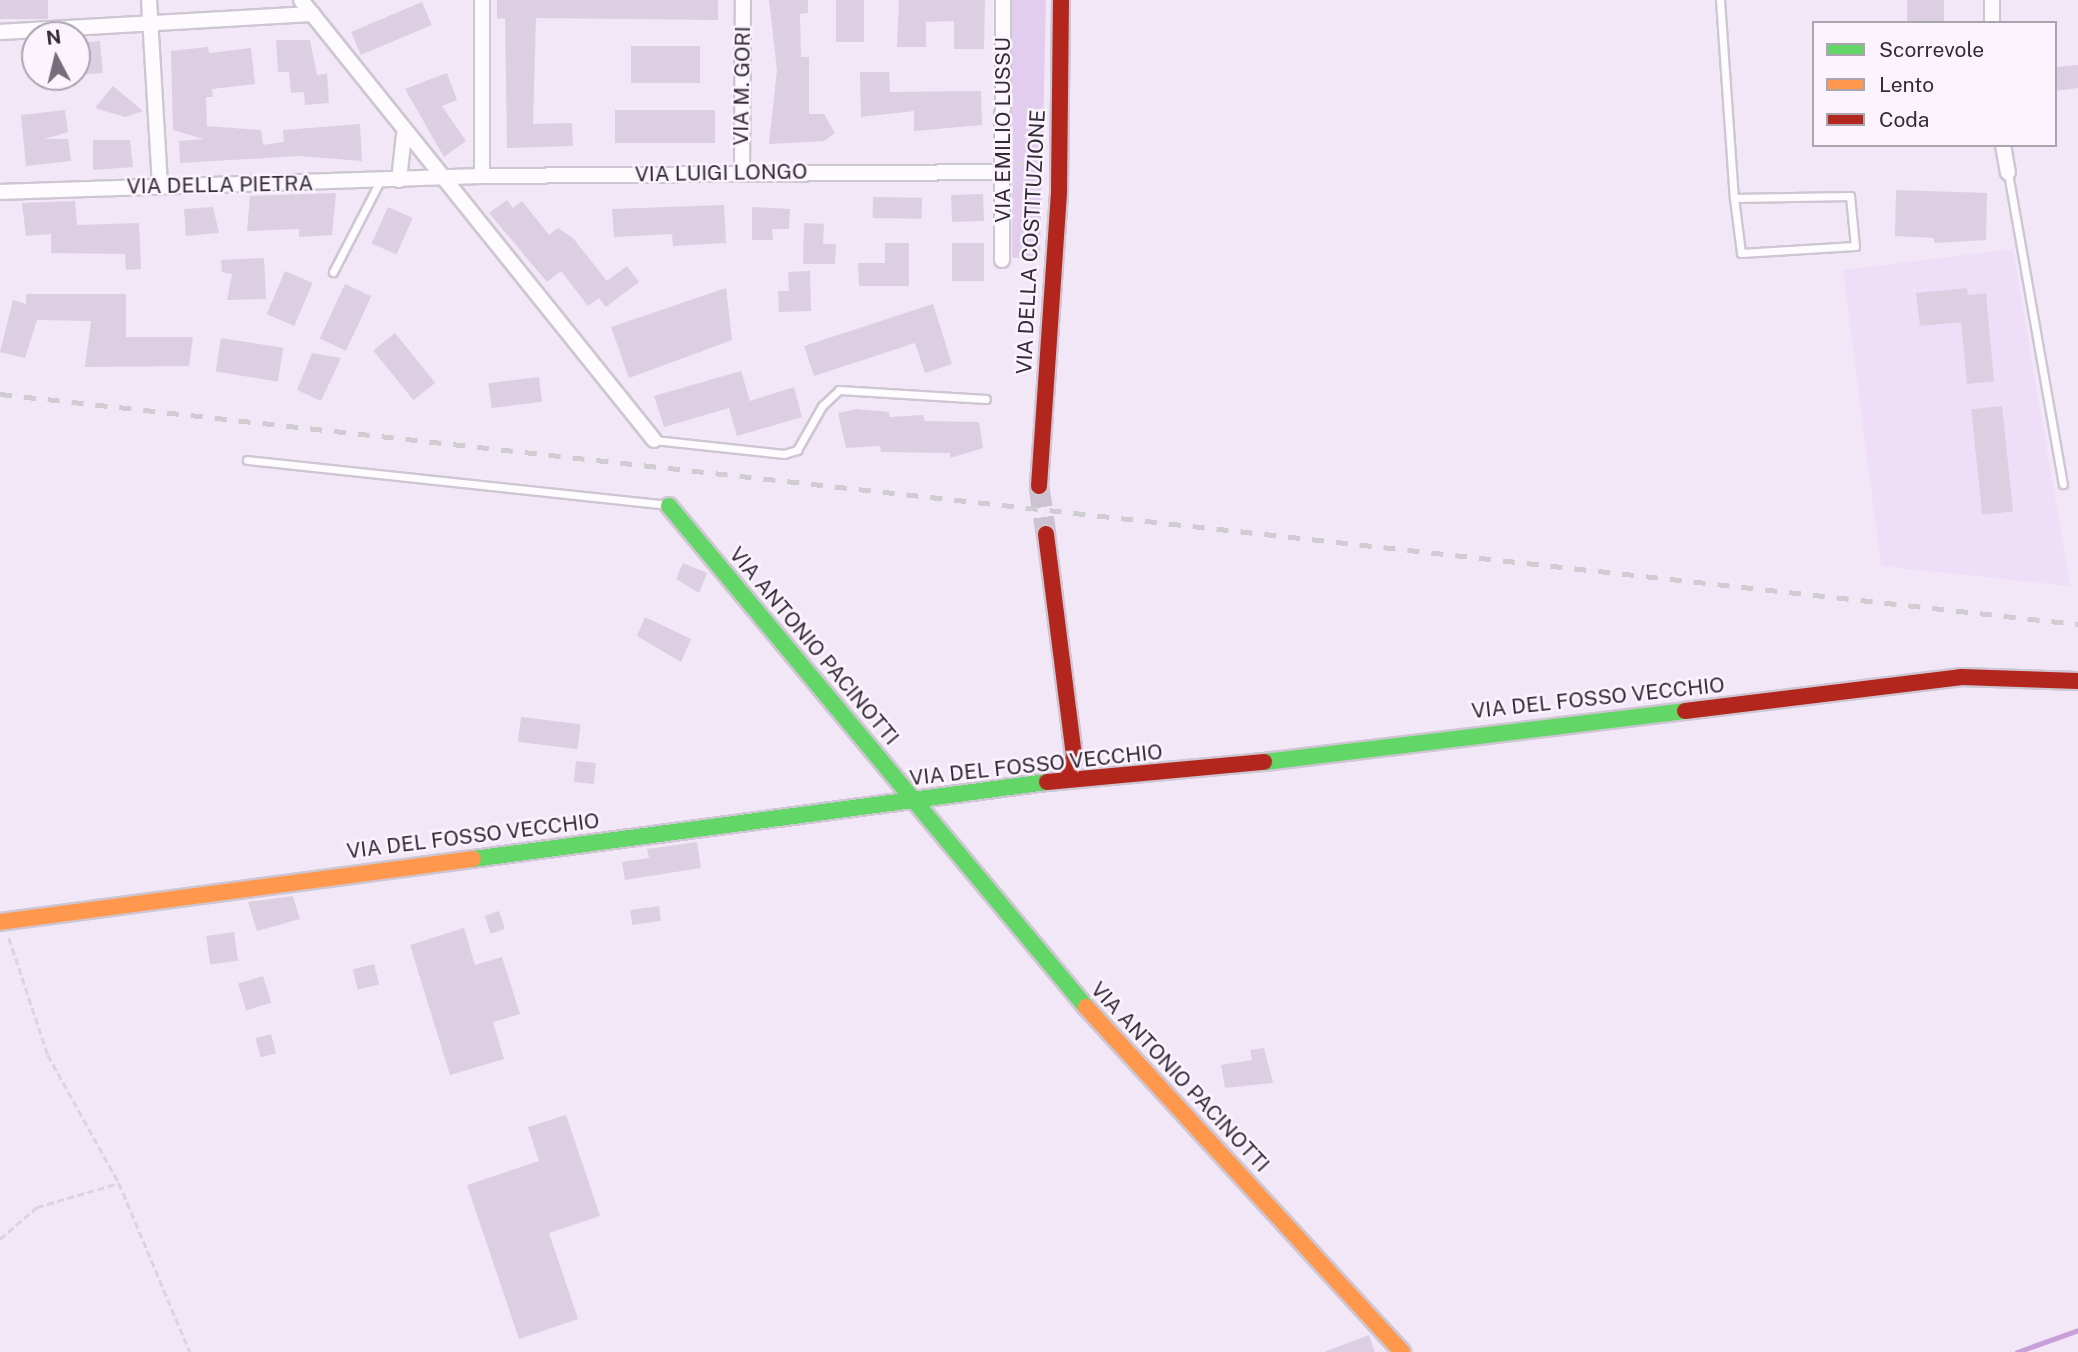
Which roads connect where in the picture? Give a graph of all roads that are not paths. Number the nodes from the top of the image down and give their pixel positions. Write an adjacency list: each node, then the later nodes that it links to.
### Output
1 (149, 0): 11 (street)
2 (301, 0): 9 (street)
3 (482, 0): 18 (street)
4 (743, 0): 16 (street, VIA M. GORI)
5 (1003, 0): 15 (street, VIA EMILIO LUSSU)
6 (1061, 0): 31 (street, VIA DELLA COSTITUZIONE)
7 (1720, 0): 24 (lane)
8 (1992, 0): 10 (street)
9 (312, 14): 11 (street); 13 (street)
10 (1992, 21)
11 (150, 27): 12 (street); 22 (street)
12 (0, 32)
13 (404, 134): 19 (street); 20 (street)
14 (2003, 147): 17 (street)
15 (1002, 168): 16 (street, VIA LUIGI LONGO); 25 (street, VIA EMILIO LUSSU)
16 (742, 172): 18 (street, VIA LUIGI LONGO)
17 (2008, 173): 30 (lane)
18 (482, 176): 19 (street, VIA LUIGI LONGO)
19 (439, 178): 20 (street, VIA DELLA PIETRA); 28 (street)
20 (399, 180): 21 (street, VIA DELLA PIETRA)
21 (380, 181): 22 (street, VIA DELLA PIETRA); 26 (lane)
22 (160, 187): 23 (street, VIA DELLA PIETRA)
23 (0, 192)
24 (1734, 198): 24 (lane)
25 (1002, 260)
26 (333, 272)
27 (986, 400): 28 (lane)
28 (654, 440)
29 (247, 460): 32 (lane, VIA ANTONIO PACINOTTI)
30 (2063, 484)
31 (1039, 486)
32 (669, 506): 36 (street, VIA ANTONIO PACINOTTI)
33 (1046, 534): 35 (street)
34 (2078, 681): 35 (street, VIA DEL FOSSO VECCHIO)
35 (1068, 779): 36 (street, VIA DEL FOSSO VECCHIO)
36 (916, 799): 37 (street, VIA DEL FOSSO VECCHIO); 38 (street, VIA ANTONIO PACINOTTI)
37 (1, 919)
38 (1402, 1352)

